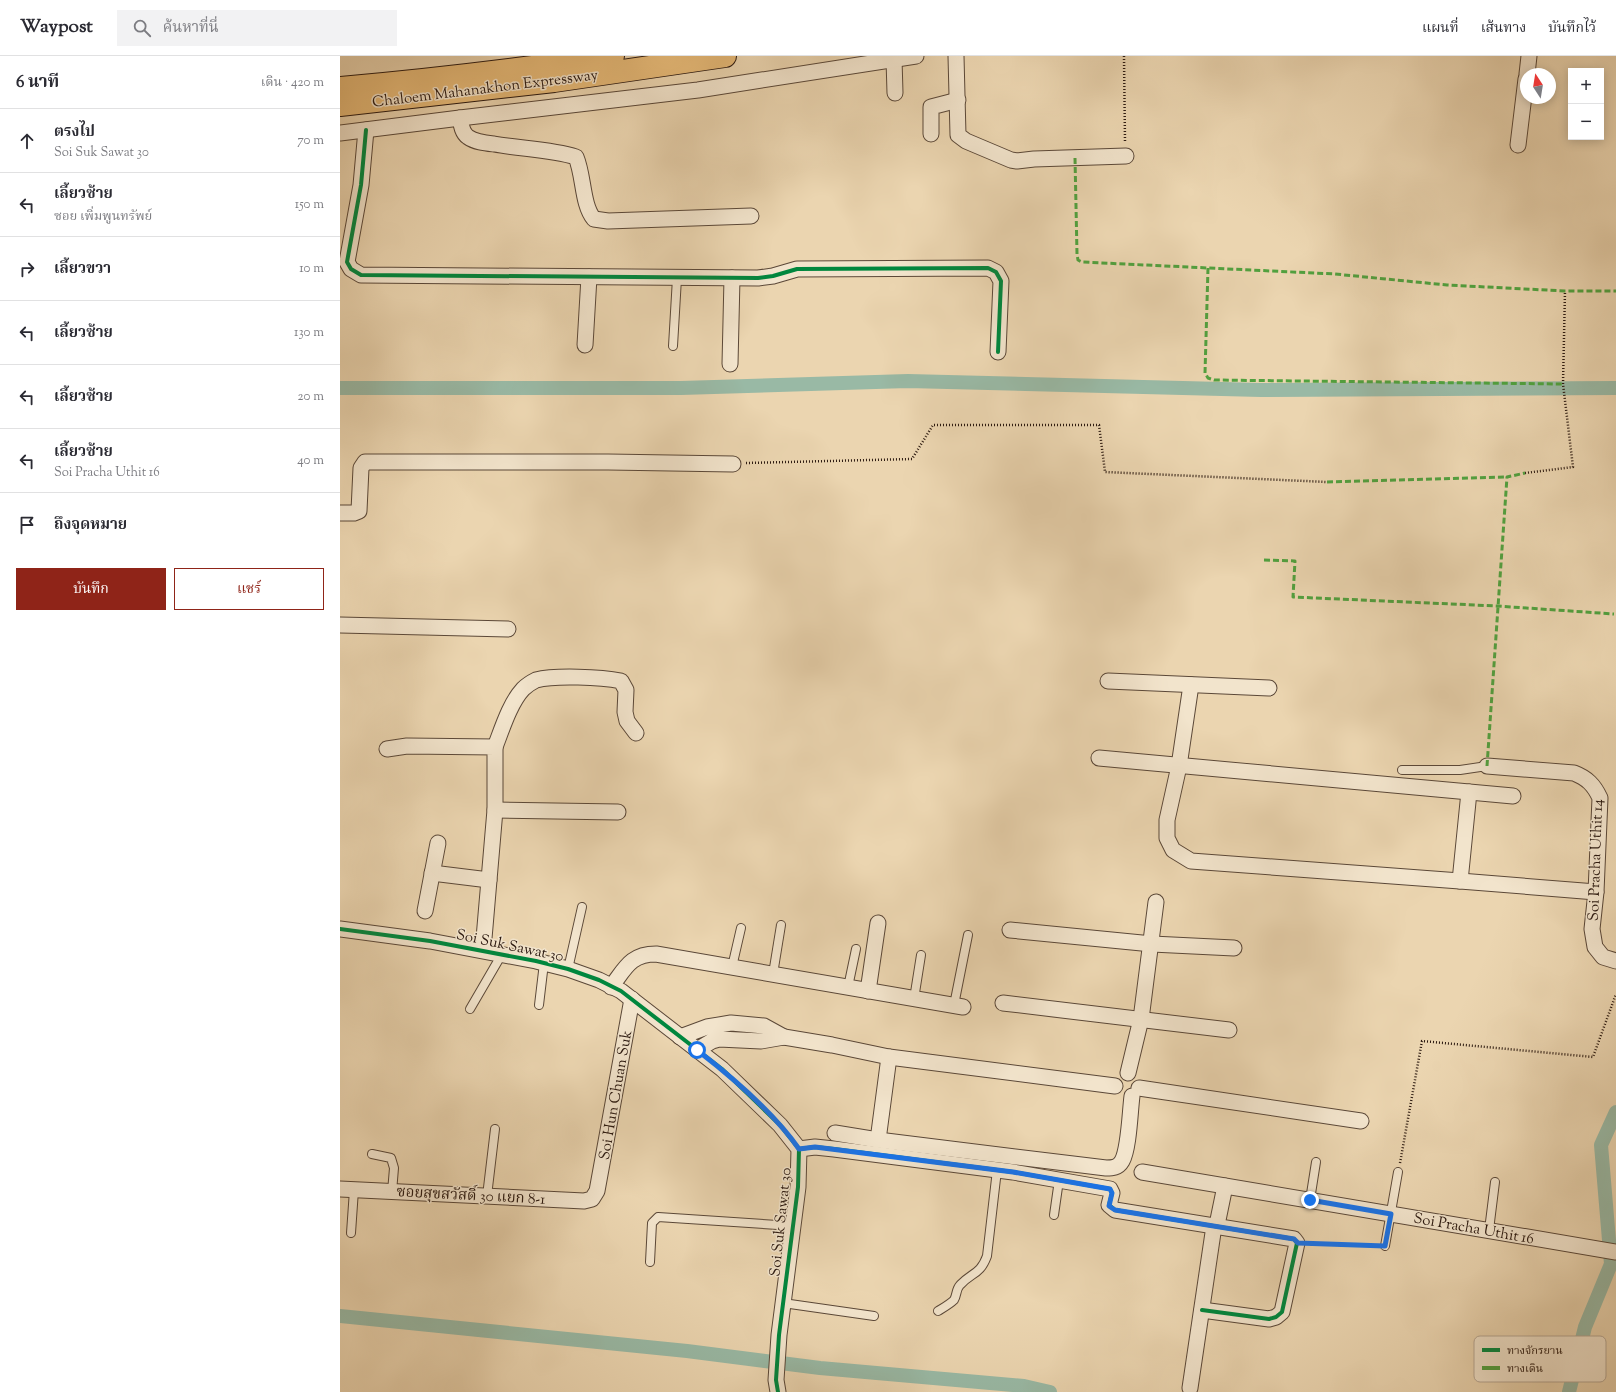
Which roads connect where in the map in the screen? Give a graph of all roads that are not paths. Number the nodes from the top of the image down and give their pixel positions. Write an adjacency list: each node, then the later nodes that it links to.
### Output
1 (613, 56): 9 (highway, Chaloem Mahanakhon Expressway)
2 (660, 56): 11 (street)
3 (725, 56): 14 (highway, Chaloem Mahanakhon Expressway)
4 (916, 56): 7 (street)
5 (956, 56): 12 (street)
6 (1529, 56): 8 (street)
7 (897, 58): 10 (street); 15 (street)
8 (1527, 68)
9 (340, 88)
10 (895, 93)
11 (340, 95)
12 (958, 100): 18 (street); 20 (street)
13 (1523, 104): 19 (street)
14 (340, 105)
15 (460, 118): 16 (street); 21 (street)
16 (366, 130): 17 (street); 22 (street)
17 (340, 133)
18 (931, 134)
19 (1518, 145)
20 (1126, 156)
21 (751, 216)
22 (589, 277): 23 (street); 25 (street)
23 (677, 278): 24 (street); 26 (lane)
24 (732, 278): 27 (street); 28 (street)
25 (585, 345)
26 (673, 346)
27 (998, 352)
28 (730, 364)
29 (733, 464): 30 (street)
30 (340, 513)
31 (340, 626): 32 (street)
32 (508, 630)
33 (1108, 681): 34 (street)
34 (1191, 685): 35 (street); 40 (street)
35 (1269, 688)
36 (636, 733): 37 (street)
37 (495, 747): 38 (street); 45 (street)
38 (387, 749)
39 (1099, 758): 40 (street)
40 (1179, 766): 43 (street); 50 (street)
41 (1487, 766): 42 (lane); 51 (street, Soi Pracha Uthit 14)
42 (1402, 770)
43 (1469, 792): 44 (street); 50 (street)
44 (1513, 796)
45 (495, 810): 46 (street); 49 (street)
46 (618, 812)
47 (438, 842): 48 (street)
48 (432, 873): 49 (street); 54 (street)
49 (489, 880): 64 (street)
50 (1460, 881): 51 (street)
51 (1596, 892): 67 (street, Soi Pracha Uthit 14)
52 (1156, 902): 61 (street)
53 (582, 907): 70 (lane)
54 (425, 911)
55 (878, 923): 74 (street)
56 (780, 925): 71 (lane)
57 (741, 928): 69 (lane)
58 (340, 929): 64 (street, Soi Suk Sawat 30)
59 (1010, 930): 61 (street)
60 (968, 935): 79 (lane)
61 (1152, 944): 62 (street); 81 (street)
62 (1234, 948)
63 (856, 949): 73 (lane)
64 (483, 950): 65 (street, Soi Suk Sawat 30)
65 (502, 954): 68 (street, Soi Suk Sawat 30); 80 (lane)
66 (921, 954): 76 (lane)
67 (1616, 961)
68 (544, 963): 70 (street, Soi Suk Sawat 30); 78 (lane)
69 (732, 967): 71 (street); 72 (street)
70 (568, 969): 72 (street, Soi Suk Sawat 30)
71 (773, 974): 73 (street)
72 (611, 987): 75 (street, Soi Suk Sawat 30)
73 (848, 987): 74 (street)
74 (868, 991): 76 (street)
75 (632, 999): 83 (street, Soi Suk Sawat 30); 104 (street, Soi Hun Chuan Suk)
76 (914, 999): 79 (street)
77 (1003, 1003): 81 (street)
78 (539, 1005)
79 (959, 1006)
80 (470, 1009)
81 (1141, 1020): 82 (street); 87 (street)
82 (1229, 1030)
83 (680, 1037): 84 (street); 85 (street, Soi Suk Sawat 30)
84 (784, 1037): 85 (street); 86 (street)
85 (697, 1050): 94 (street, Soi Suk Sawat 30)
86 (889, 1057): 88 (street); 93 (street)
87 (1128, 1073): 88 (street); 89 (street)
88 (1115, 1086): 89 (street)
89 (1135, 1092): 90 (street); 93 (street)
90 (1361, 1121)
91 (495, 1128): 106 (lane)
92 (835, 1133): 93 (street)
93 (878, 1140)
94 (799, 1149): 97 (street); 111 (street, Soi Suk Sawat 30)
95 (372, 1154): 105 (lane)
96 (1316, 1162): 107 (lane)
97 (997, 1170): 100 (street); 119 (lane)
98 (1142, 1172): 102 (street, Soi Pracha Uthit 16)
99 (1398, 1172): 108 (lane)
100 (1059, 1180): 109 (lane); 110 (street)
101 (1495, 1182): 112 (lane)
102 (1225, 1186): 107 (street, Soi Pracha Uthit 16); 110 (street)
103 (347, 1189): 105 (street, ซอยสุขสวัสดิ์ 30 แยก 8-1); 113 (lane)
104 (597, 1191): 106 (street, ซอยสุขสวัสดิ์ 30 แยก 8-1)
105 (392, 1192): 106 (street, ซอยสุขสวัสดิ์ 30 แยก 8-1)
106 (487, 1196)
107 (1310, 1200): 108 (street, Soi Pracha Uthit 16)
108 (1391, 1214): 112 (street, Soi Pracha Uthit 16); 114 (lane)
109 (1054, 1216)
110 (1216, 1223): 118 (street); 118 (street)
111 (793, 1226): 116 (lane); 117 (street, Soi Suk Sawat 30)
112 (1489, 1230): 115 (street, Soi Pracha Uthit 16)
113 (351, 1233)
114 (1385, 1246)
115 (1616, 1252)
116 (650, 1262)
117 (783, 1303): 120 (lane); 121 (street, Soi Suk Sawat 30)
118 (1202, 1310): 122 (street)
119 (938, 1311)
120 (874, 1316)
121 (777, 1386)
122 (1190, 1388)

